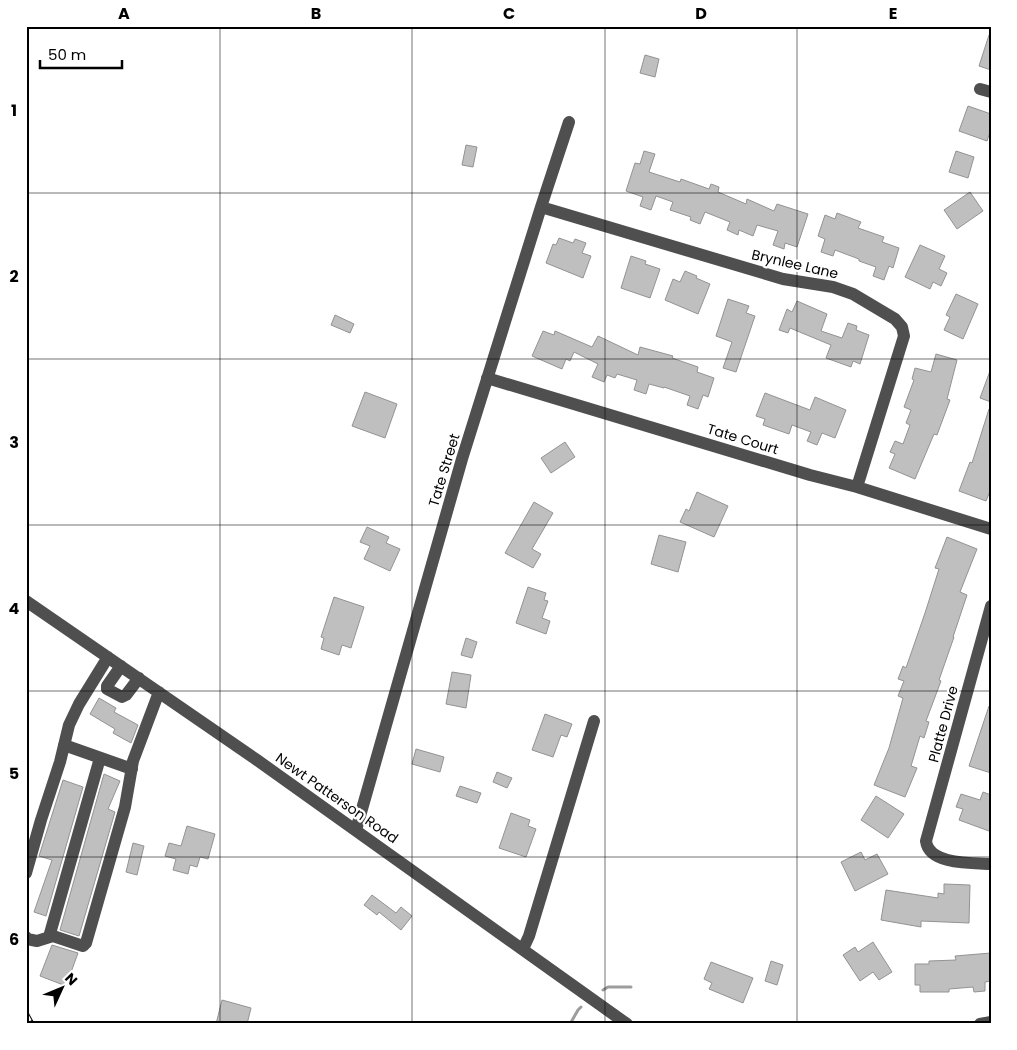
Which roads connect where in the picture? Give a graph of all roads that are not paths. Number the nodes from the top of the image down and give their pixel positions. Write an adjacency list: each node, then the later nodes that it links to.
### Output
1 (570, 122): 2 (street, Tate Street)
2 (541, 207): 3 (street, Tate Street); 4 (street, Brynlee Lane)
3 (488, 378): 4 (street, Tate Court); 16 (street, Tate Street)
4 (857, 487): 5 (street, Tate Court)
5 (991, 529)
6 (26, 601): 8 (street, Newt Patterson Road)
7 (991, 606): 17 (street, Platte Drive)
8 (108, 657): 9 (street, Newt Patterson Road); 13 (street)
9 (121, 666): 10 (street, Newt Patterson Road); 10 (street)
10 (139, 678): 11 (street, Newt Patterson Road)
11 (159, 692): 15 (street); 16 (street, Newt Patterson Road)
12 (594, 721): 21 (street)
13 (64, 745): 14 (street); 18 (street)
14 (100, 758): 15 (street); 20 (street)
15 (132, 769): 20 (street)
16 (356, 830): 21 (street, Newt Patterson Road)
17 (991, 864)
18 (26, 873)
19 (26, 936): 20 (street)
20 (49, 937)
21 (523, 949): 23 (street, Newt Patterson Road)
22 (991, 1022): 24 (street)
23 (627, 1024)
24 (980, 1024)

